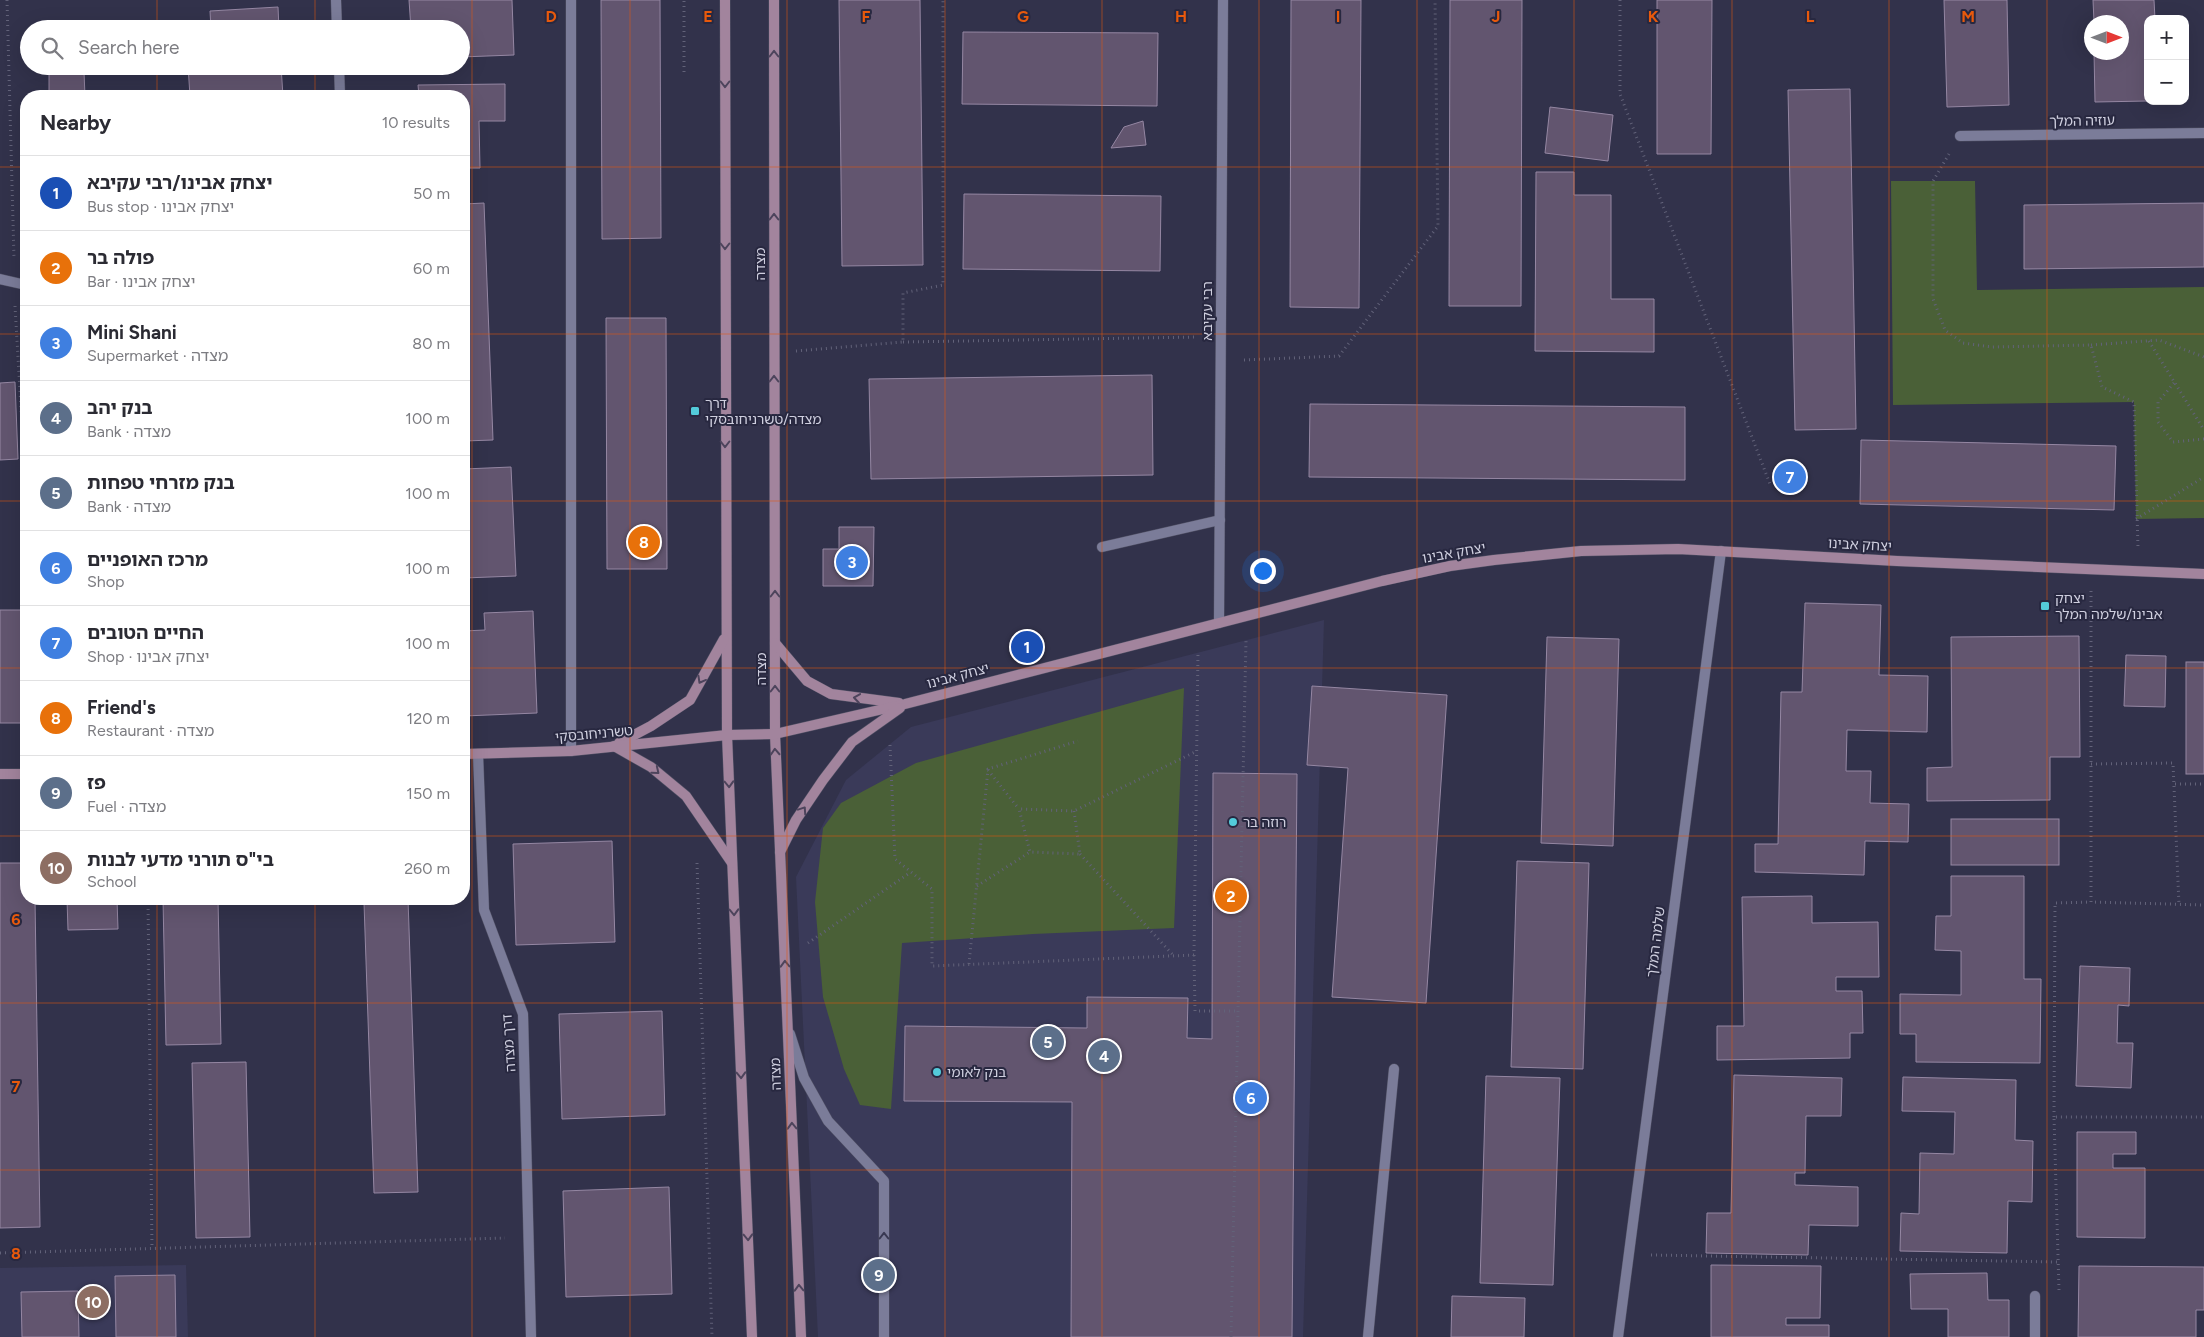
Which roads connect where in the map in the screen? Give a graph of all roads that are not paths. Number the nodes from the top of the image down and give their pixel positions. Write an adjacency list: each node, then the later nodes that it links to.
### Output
1 (336, 0): 6 (street)
2 (571, 0): 24 (street)
3 (725, 0): 18 (main road, one-way to 18)
4 (774, 0): 19 (main road, מצדה, one-way to 4)
5 (1223, 0): 13 (street, רבי עקיבא)
6 (337, 20)
7 (339, 75): 8 (street)
8 (340, 90)
9 (2204, 133): 10 (street, עוזיה המלך)
10 (1960, 136)
11 (0, 279): 12 (street)
12 (20, 284)
13 (1220, 520): 14 (street); 17 (street, רבי עקיבא)
14 (1102, 547)
15 (1721, 551): 16 (main road, יצחק אבינו); 17 (main road, יצחק אבינו); 39 (street, שלמה המלך)
16 (2204, 574)
17 (1219, 623): 20 (main road, יצחק אבינו)
18 (725, 638): 22 (main road); 23 (main road, one-way to 23)
19 (775, 643): 20 (main road, one-way to 19); 21 (main road, מצדה, one-way to 19)
20 (905, 704): 21 (main road, יצחק אבינו); 29 (main road, one-way to 20)
21 (775, 734): 22 (main road, יצחק אבינו); 29 (main road, מצדה, one-way to 21)
22 (727, 735): 23 (main road, טשרניחובסקי); 30 (main road, one-way to 30)
23 (614, 746): 24 (main road, טשרניחובסקי); 30 (main road, one-way to 30)
24 (570, 751): 26 (main road, טשרניחובסקי)
25 (470, 754): 26 (main road, טשרניחובסקי)
26 (478, 754): 34 (street, דרך מצדה)
27 (0, 774): 28 (main road)
28 (20, 774)
29 (780, 853): 31 (main road, מצדה, one-way to 29)
30 (732, 864): 35 (main road, one-way to 35)
31 (788, 1027): 36 (main road, מצדה, one-way to 31); 37 (street, one-way to 31)
32 (1394, 1069): 38 (street)
33 (2035, 1296): 40 (street)
34 (531, 1337)
35 (752, 1337)
36 (801, 1337)
37 (884, 1337)
38 (1368, 1337)
39 (1618, 1337)
40 (2035, 1337)

